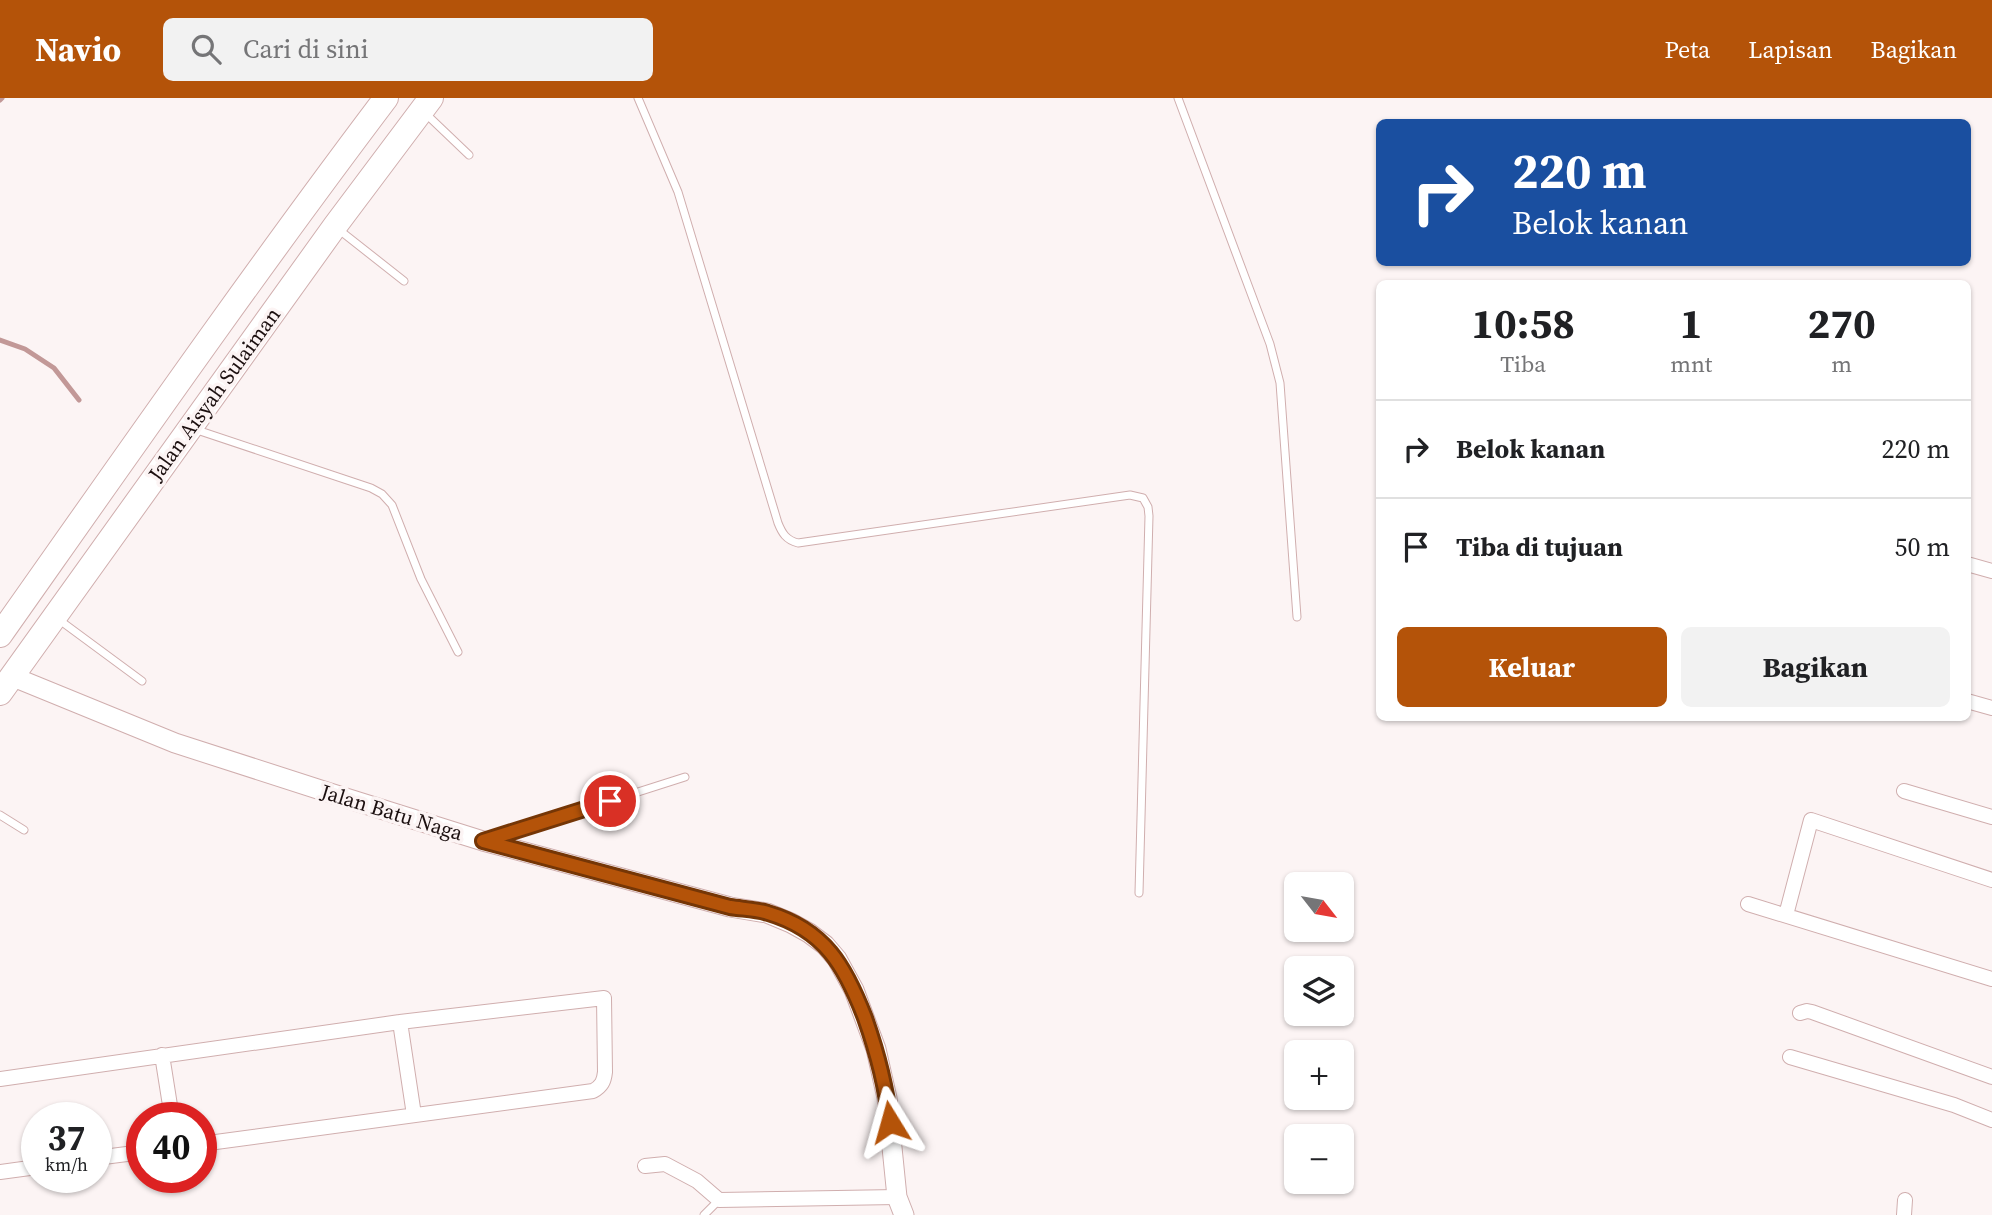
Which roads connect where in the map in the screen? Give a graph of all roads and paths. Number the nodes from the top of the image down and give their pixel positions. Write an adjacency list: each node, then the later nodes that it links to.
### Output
1 (386, 98): 13 (highway, Jalan Aisyah Sulaiman)
2 (638, 98): 26 (lane)
3 (1178, 98): 12 (lane)
4 (426, 104): 5 (lane); 6 (highway, Jalan Aisyah Sulaiman)
5 (469, 155)
6 (334, 226): 7 (lane); 8 (highway, Jalan Aisyah Sulaiman)
7 (404, 281)
8 (190, 427): 11 (highway, Jalan Aisyah Sulaiman); 14 (lane)
9 (1971, 565): 10 (street)
10 (1992, 571)
11 (54, 616): 15 (lane); 16 (highway, Jalan Aisyah Sulaiman)
12 (1297, 617)
13 (0, 635)
14 (458, 652)
15 (142, 681)
16 (6, 685): 24 (street, Jalan Batu Naga)
17 (1971, 702): 18 (street)
18 (1992, 708)
19 (685, 778): 24 (lane)
20 (1904, 791): 22 (street)
21 (0, 815): 23 (lane)
22 (1992, 817)
23 (24, 831)
24 (483, 841): 45 (street, Jalan Batu Naga)
25 (1992, 880): 28 (street)
26 (1139, 893)
27 (1748, 904): 28 (street)
28 (1786, 915): 29 (street)
29 (1992, 979)
30 (1800, 1013): 34 (street)
31 (400, 1022): 32 (street); 37 (street); 37 (street)
32 (162, 1055): 35 (street); 36 (street)
33 (1790, 1057): 38 (street)
34 (1992, 1077)
35 (0, 1079)
36 (169, 1102)
37 (414, 1115): 39 (street)
38 (1992, 1120)
39 (217, 1142)
40 (645, 1166): 43 (street)
41 (21, 1169): 42 (street)
42 (0, 1172)
43 (719, 1200): 45 (street); 46 (lane)
44 (1905, 1200): 47 (street)
45 (900, 1206)
46 (704, 1215)
47 (1904, 1215)

